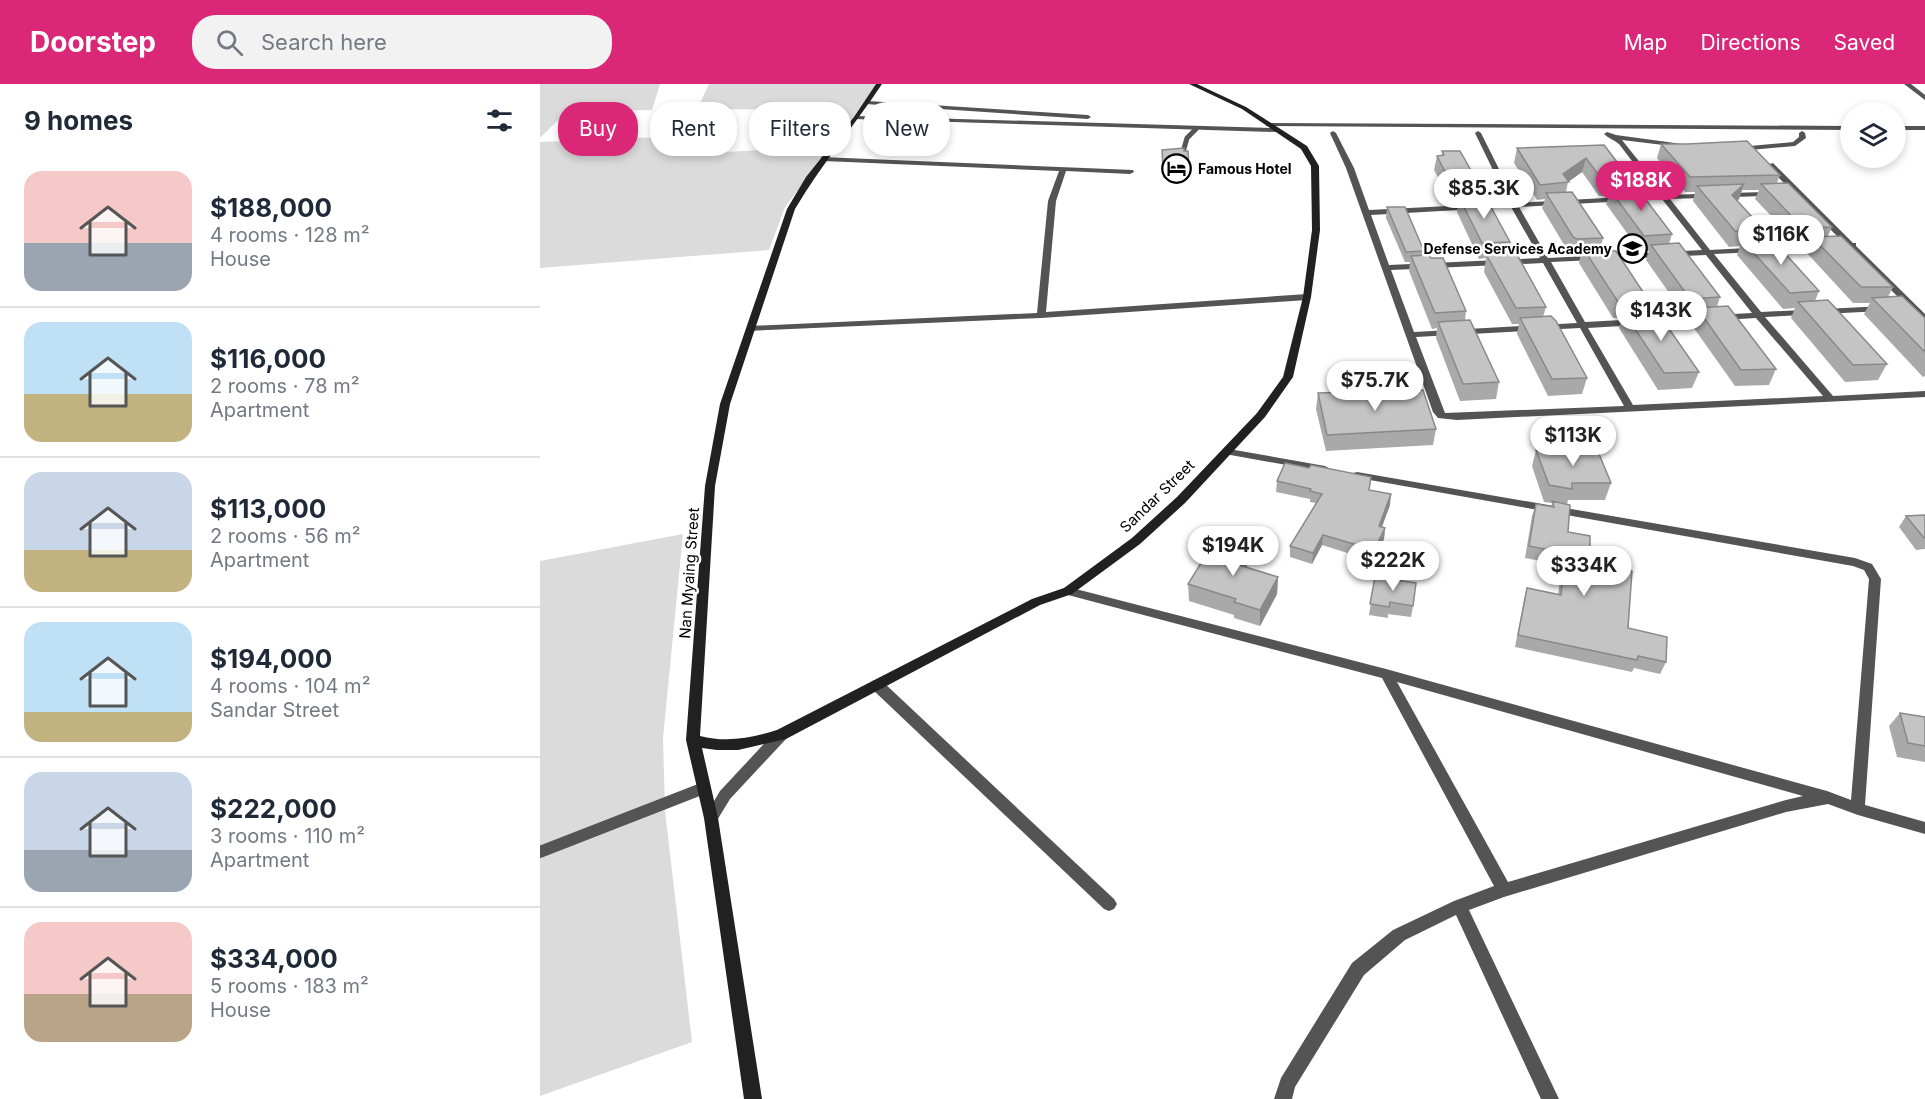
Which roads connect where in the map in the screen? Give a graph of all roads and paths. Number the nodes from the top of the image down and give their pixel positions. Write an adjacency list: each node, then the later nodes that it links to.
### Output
1 (879, 84): 5 (street, Nan Myaing Street)
2 (1192, 84): 13 (street, Sandar Street)
3 (1907, 84): 4 (street)
4 (1925, 98)
5 (869, 102)
6 (950, 108): 12 (street)
7 (863, 109): 8 (street, Nan Myaing Street)
8 (856, 118): 12 (street); 25 (street, Nan Myaing Street)
9 (1840, 128): 13 (street)
10 (1906, 128): 11 (street)
11 (1925, 128)
12 (1196, 129): 13 (street); 24 (lane)
13 (1275, 130): 14 (street); 36 (street, Sandar Street)
14 (1333, 133): 15 (street); 31 (street)
15 (1478, 134): 17 (street); 30 (street)
16 (1802, 134): 17 (street); 18 (street); 23 (street)
17 (1611, 135): 21 (street); 29 (street)
18 (1840, 135)
19 (1906, 135): 20 (street)
20 (1925, 135)
21 (1691, 146)
22 (1731, 148): 23 (street)
23 (1753, 149): 28 (street)
24 (1174, 153)
25 (824, 159): 26 (street); 44 (street, Nan Myaing Street)
26 (1063, 170): 27 (street); 40 (street)
27 (1130, 172)
28 (1800, 193): 29 (street); 32 (street)
29 (1663, 197): 30 (street); 33 (street)
30 (1513, 204): 31 (street); 34 (street)
31 (1366, 213): 35 (street)
32 (1853, 245): 33 (street); 37 (street)
33 (1708, 252): 34 (street); 41 (street)
34 (1545, 261): 35 (street); 43 (street)
35 (1386, 268): 45 (street)
36 (1307, 297): 40 (street); 49 (street, Sandar Street)
37 (1912, 306): 38 (street); 42 (street)
38 (1901, 307)
39 (1889, 308): 41 (street)
40 (1041, 315): 44 (street)
41 (1760, 316): 43 (street); 47 (street)
42 (1925, 319)
43 (1583, 324): 45 (street); 48 (street)
44 (750, 328): 54 (street, Nan Myaing Street)
45 (1410, 335): 48 (street)
46 (1925, 394): 47 (street)
47 (1830, 399): 48 (street)
48 (1630, 408)
49 (1229, 452): 50 (street, Sandar Street); 57 (street)
50 (1068, 591): 51 (street); 52 (street, Sandar Street)
51 (1386, 674): 56 (street); 61 (street)
52 (877, 685): 53 (street, Sandar Street); 62 (street)
53 (781, 735): 54 (street, Sandar Street); 58 (street)
54 (693, 740): 55 (street, Nan Myaing Street)
55 (704, 788): 58 (street, Nan Myaing Street); 60 (lane)
56 (1827, 797): 57 (street); 61 (street)
57 (1858, 809): 59 (street)
58 (711, 818): 64 (street, Nan Myaing Street)
59 (1925, 828)
60 (540, 852)
61 (1504, 890): 63 (street)
62 (1109, 904)
63 (1459, 906): 65 (street); 66 (street)
64 (753, 1099)
65 (1283, 1099)
66 (1550, 1099)

